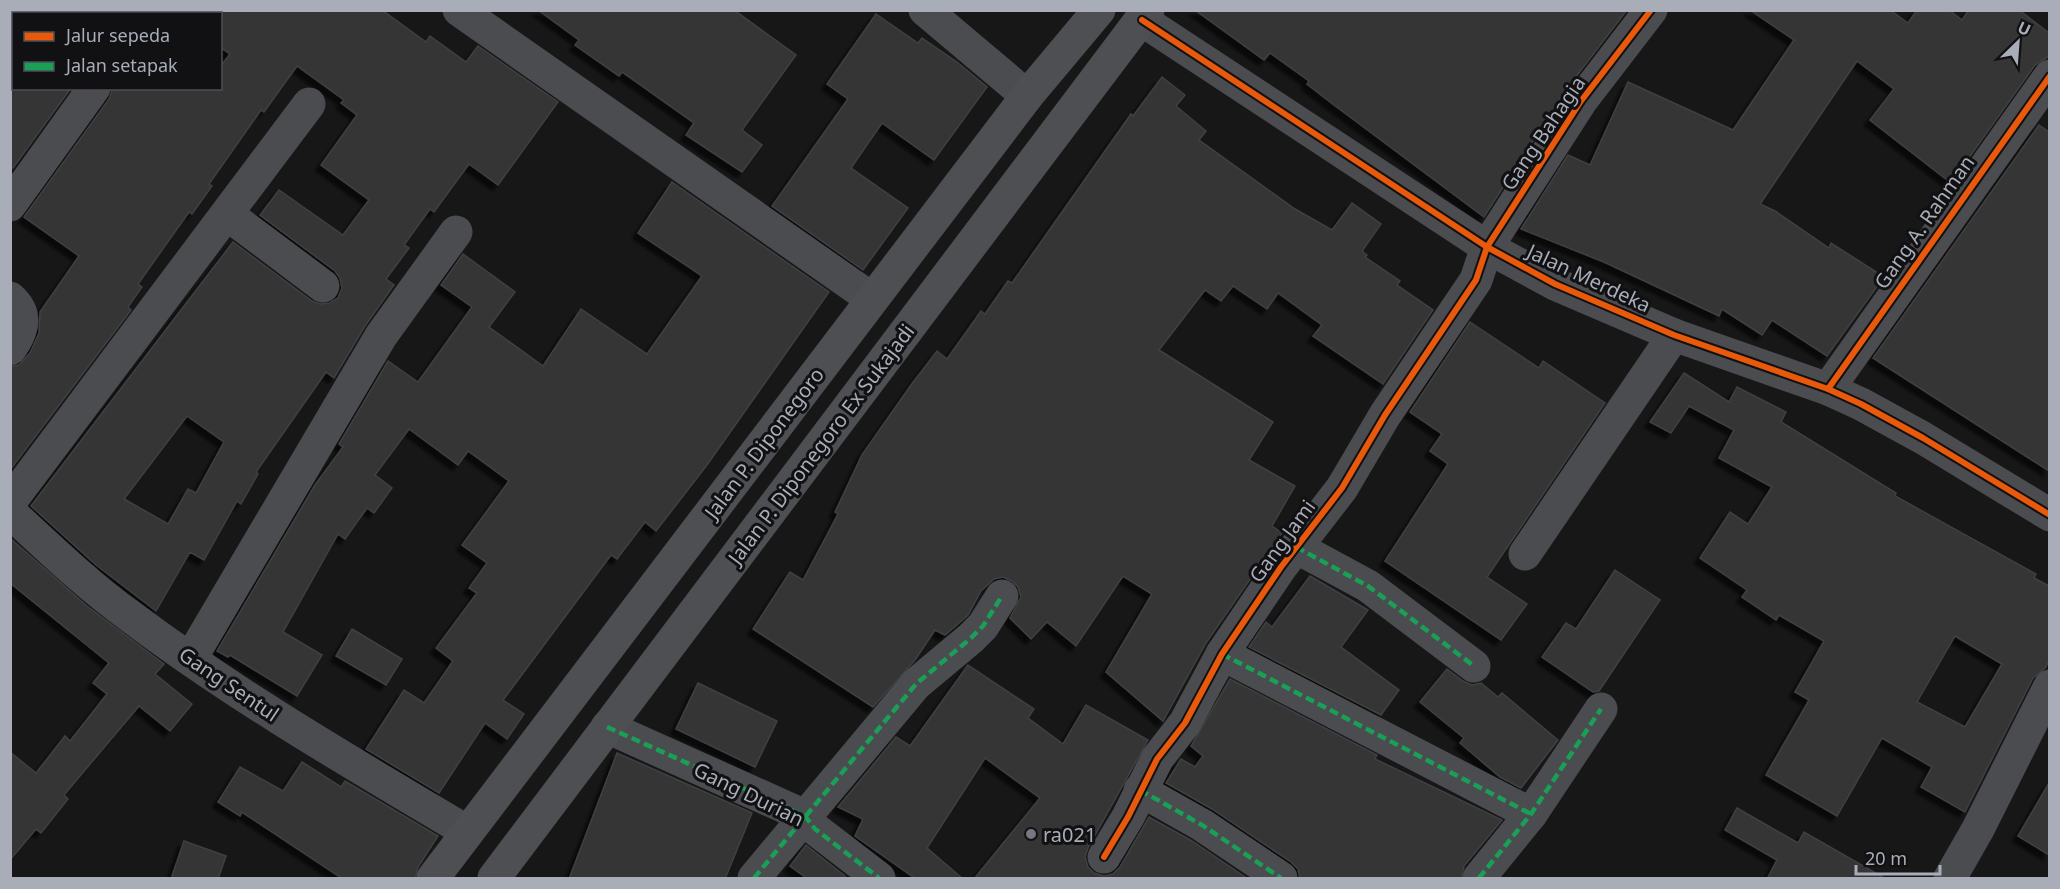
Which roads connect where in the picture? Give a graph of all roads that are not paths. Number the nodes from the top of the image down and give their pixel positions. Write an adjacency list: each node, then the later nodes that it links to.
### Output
1 (459, 10): 16 (street)
2 (925, 10): 8 (street)
3 (1099, 10): 8 (main road, Jalan P. Diponegoro)
4 (1651, 10): 13 (street, Gang Bahagia)
5 (1145, 15): 13 (street, Jalan Merdeka); 32 (main road, Jalan P. Diponegoro Ex Sukajadi)
6 (2049, 76): 19 (street, Gang A. Rahman)
7 (93, 90): 10 (street)
8 (1027, 96): 16 (main road, Jalan P. Diponegoro)
9 (309, 104): 11 (street)
10 (10, 205)
11 (227, 214): 14 (street); 20 (street)
12 (456, 232): 27 (street)
13 (1488, 247): 17 (street, Jalan Merdeka); 23 (street, Gang Jami)
14 (323, 286)
15 (10, 298): 18 (street)
16 (872, 299): 30 (main road, Jalan P. Diponegoro)
17 (1674, 335): 19 (street, Jalan Merdeka); 24 (street)
18 (10, 349)
19 (1828, 389): 22 (street, Jalan Merdeka)
20 (10, 502)
21 (10, 512): 27 (street, Gang Sentul)
22 (2049, 515)
23 (1296, 548): 26 (street, Gang Jami); 28 (street)
24 (1525, 554)
25 (1002, 596): 35 (street)
26 (1222, 654): 33 (street, Gang Jami); 34 (street)
27 (191, 658): 36 (street, Gang Sentul)
28 (1474, 666)
29 (2049, 686): 44 (street)
30 (563, 705): 32 (main road); 36 (main road, Jalan P. Diponegoro)
31 (1601, 709): 34 (street)
32 (607, 727): 35 (street, Gang Durian); 39 (main road, Jalan P. Diponegoro Ex Sukajadi)
33 (1140, 790): 37 (street, Gang Jami); 42 (street)
34 (1531, 814): 43 (street)
35 (805, 816): 40 (street); 41 (street, Gang Durian)
36 (466, 831): 38 (main road, Jalan P. Diponegoro)
37 (1104, 856)
38 (433, 879)
39 (494, 879)
40 (754, 879)
41 (879, 879)
42 (1281, 879)
43 (1479, 879)
44 (1950, 879)

